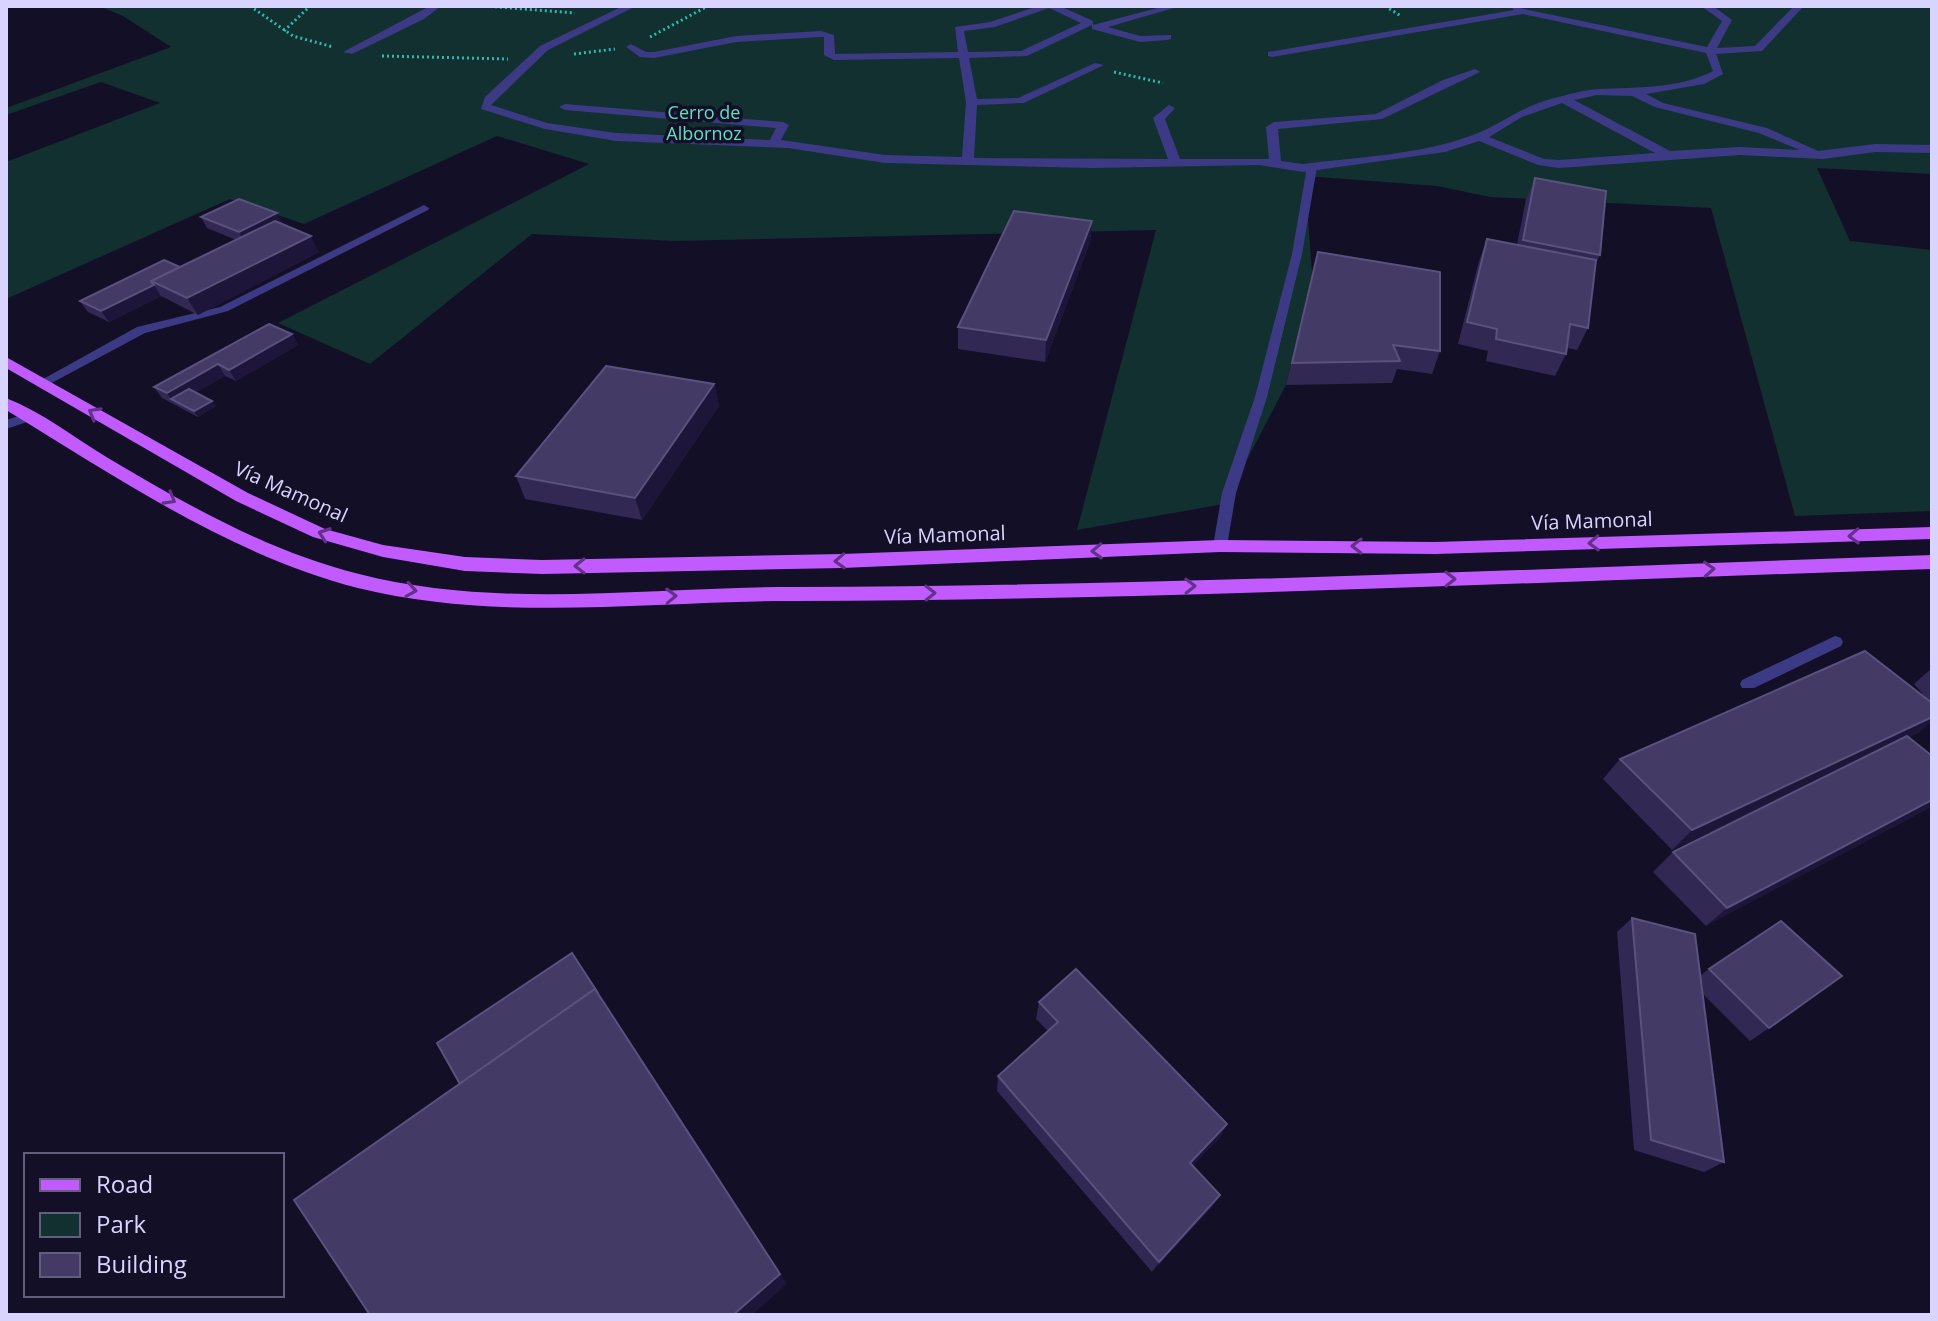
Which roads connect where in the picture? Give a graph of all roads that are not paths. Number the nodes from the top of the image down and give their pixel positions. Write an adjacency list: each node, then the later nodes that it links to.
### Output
1 (436, 6): 12 (street)
2 (631, 6): 23 (street)
3 (1050, 6): 8 (street); 14 (street)
4 (1176, 6): 8 (street)
5 (1706, 6): 11 (street)
6 (1799, 6): 11 (street)
7 (1519, 9): 11 (street); 13 (street)
8 (1093, 25): 9 (street); 14 (street)
9 (1167, 37)
10 (631, 47): 14 (street)
11 (1710, 51): 17 (street)
12 (348, 52)
13 (1272, 54)
14 (964, 56): 19 (street)
15 (1099, 65): 19 (street)
16 (1475, 72): 29 (street)
17 (1634, 93): 18 (street); 26 (street)
18 (1564, 99): 22 (street); 25 (street)
19 (972, 102): 27 (street)
20 (565, 107): 23 (street)
21 (1169, 108): 28 (street)
22 (1480, 137): 25 (street); 30 (street)
23 (774, 143): 27 (street)
24 (1932, 149): 26 (street)
25 (1668, 155): 26 (street)
26 (1823, 155)
27 (968, 161): 28 (street)
28 (1175, 162): 29 (street)
29 (1275, 164): 30 (street)
30 (1312, 167): 38 (lane)
31 (424, 208): 33 (lane)
32 (6, 362): 33 (main road, Vía Mamonal)
33 (42, 383): 38 (main road, Vía Mamonal, one-way to 33)
34 (6, 403): 35 (main road)
35 (28, 417): 36 (lane); 39 (main road, one-way to 39)
36 (6, 425)
37 (1932, 533): 38 (main road, Vía Mamonal, one-way to 38)
38 (1220, 546)
39 (1932, 562)
40 (1835, 642): 41 (lane)
41 (1748, 684)

